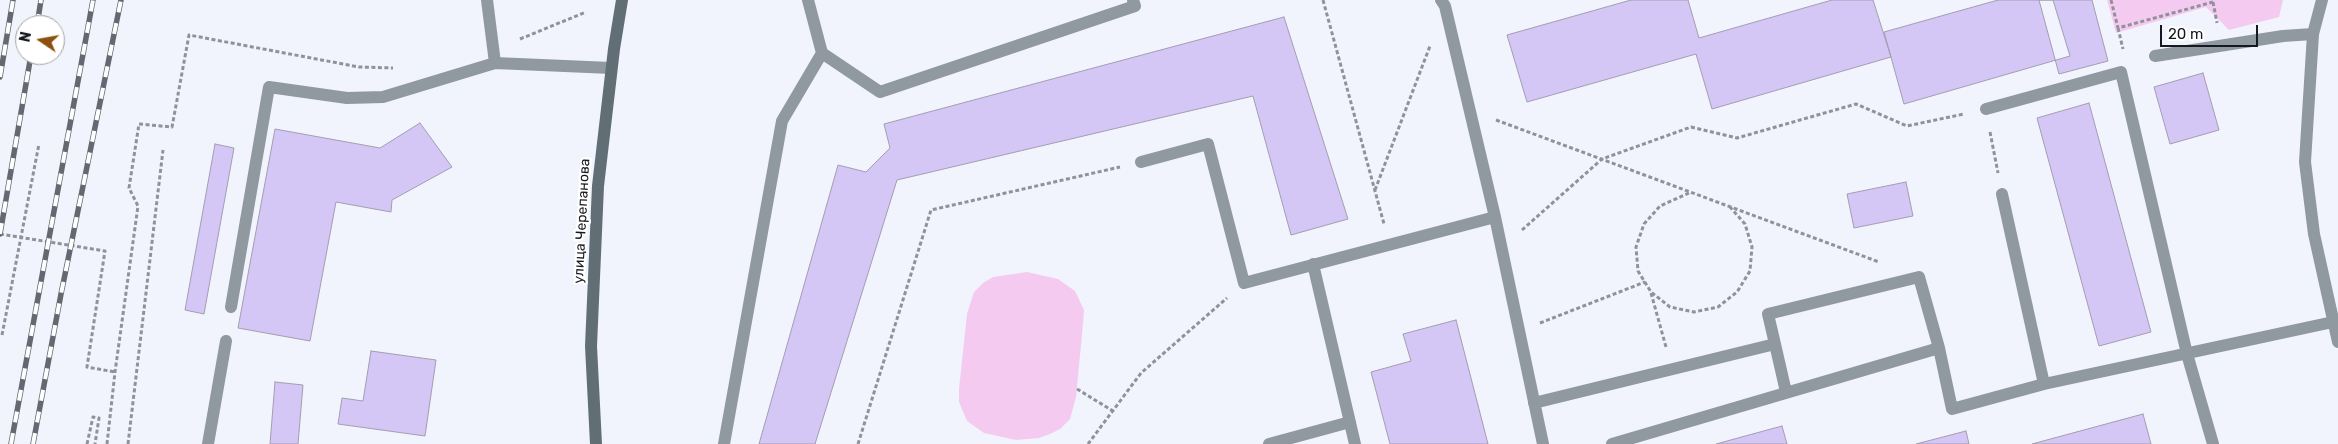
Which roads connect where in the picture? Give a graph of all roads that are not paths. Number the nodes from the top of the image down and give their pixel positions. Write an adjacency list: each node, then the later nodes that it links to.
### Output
1 (487, 0): 10 (street)
2 (622, 0): 11 (main road, улица Черепанова)
3 (808, 0): 8 (street)
4 (1133, 0): 8 (street)
5 (1441, 0): 15 (street)
6 (2322, 0): 7 (street)
7 (2313, 34): 9 (street); 18 (street)
8 (822, 53): 30 (street)
9 (2155, 56)
10 (494, 57): 11 (street); 17 (street)
11 (611, 68): 29 (main road, улица Черепанова)
12 (1986, 109): 23 (street)
13 (1141, 162): 16 (street)
14 (2002, 194): 24 (street)
15 (1495, 217): 16 (street); 26 (street)
16 (1313, 264): 27 (street)
17 (231, 307)
18 (2333, 322): 20 (street); 23 (street)
19 (226, 341): 28 (street)
20 (2338, 342)
21 (1775, 344): 22 (street); 25 (street); 26 (street)
22 (1939, 348): 24 (street); 25 (street)
23 (2187, 354): 24 (street); 35 (street)
24 (2044, 384)
25 (1786, 392): 34 (street)
26 (1534, 403): 33 (street)
27 (1350, 422): 31 (street); 32 (street)
28 (208, 444)
29 (596, 444)
30 (724, 444)
31 (1269, 444)
32 (1355, 444)
33 (1543, 444)
34 (1612, 444)
35 (2213, 444)

